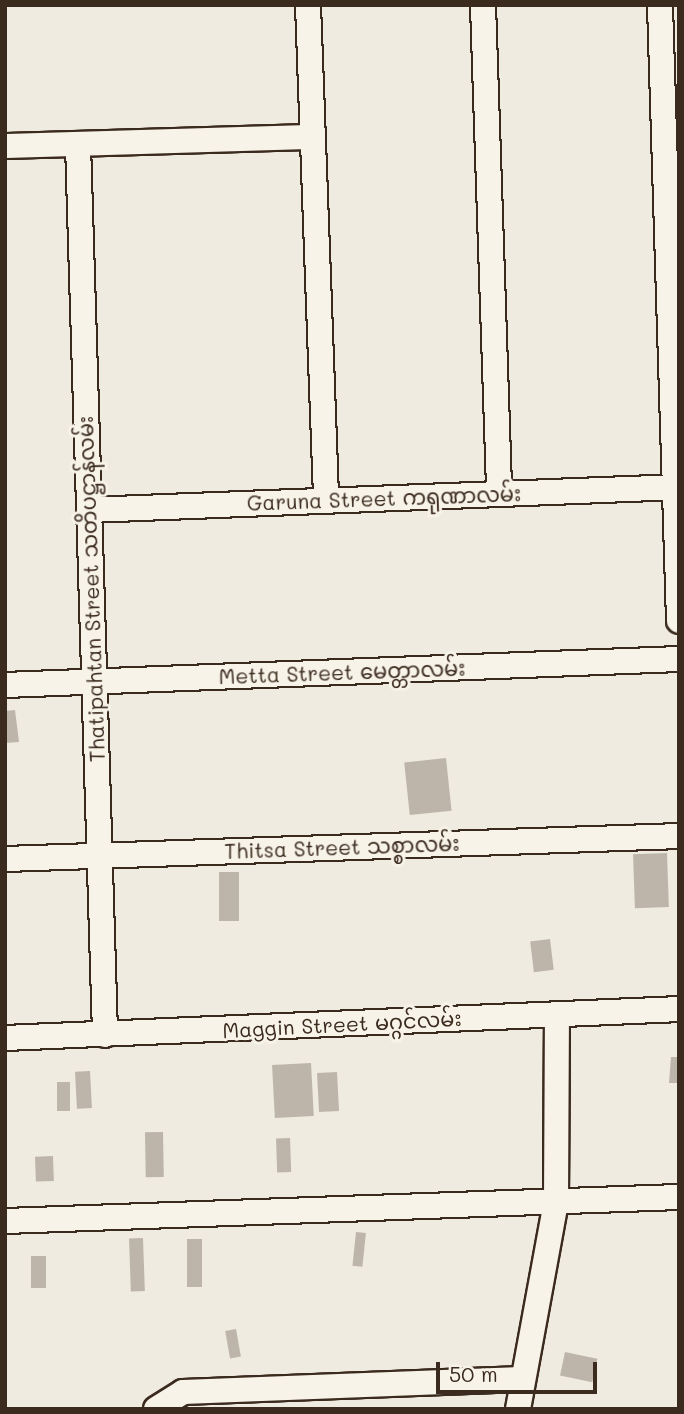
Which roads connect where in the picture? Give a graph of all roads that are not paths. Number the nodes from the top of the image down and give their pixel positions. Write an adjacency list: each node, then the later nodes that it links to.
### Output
1 (308, 5): 4 (street)
2 (482, 5): 9 (street)
3 (660, 5): 7 (street)
4 (313, 137): 5 (street); 10 (street)
5 (78, 144): 6 (street); 11 (street, Thatipahtan Street သတိပဋ္ဌာန်လမ်း)
6 (5, 146)
7 (674, 316): 8 (street)
8 (677, 487): 9 (street, Garuna Street ကရုဏာလမ်း); 12 (street)
9 (499, 494): 10 (street, Garuna Street ကရုဏာလမ်း)
10 (326, 500): 11 (street, Garuna Street ကရုဏာလမ်း)
11 (89, 510): 14 (street, Thatipahtan Street သတိပဋ္ဌာန်လမ်း)
12 (679, 621)
13 (679, 659): 14 (street, Metta Street မေတ္တာလမ်း)
14 (94, 681): 15 (street, Metta Street မေတ္တာလမ်း); 17 (street, Thatipahtan Street သတိပဋ္ဌာန်လမ်း)
15 (5, 685)
16 (679, 836): 17 (street, Thitsa Street သစ္စာလမ်း)
17 (100, 856): 18 (street, Thitsa Street သစ္စာလမ်း); 21 (street, Thatipahtan Street သတိပဋ္ဌာန်လမ်း)
18 (5, 859)
19 (679, 1009): 20 (street, Maggin Street မဂ္ဂင်လမ်း)
20 (557, 1015): 21 (street, Maggin Street မဂ္ဂင်လမ်း); 24 (street)
21 (105, 1035): 22 (street, Maggin Street မဂ္ဂင်လမ်း)
22 (5, 1038)
23 (679, 1197): 24 (street)
24 (556, 1201): 25 (street); 26 (street)
25 (5, 1221)
26 (522, 1379): 27 (street); 28 (street)
27 (156, 1409)
28 (518, 1409)

